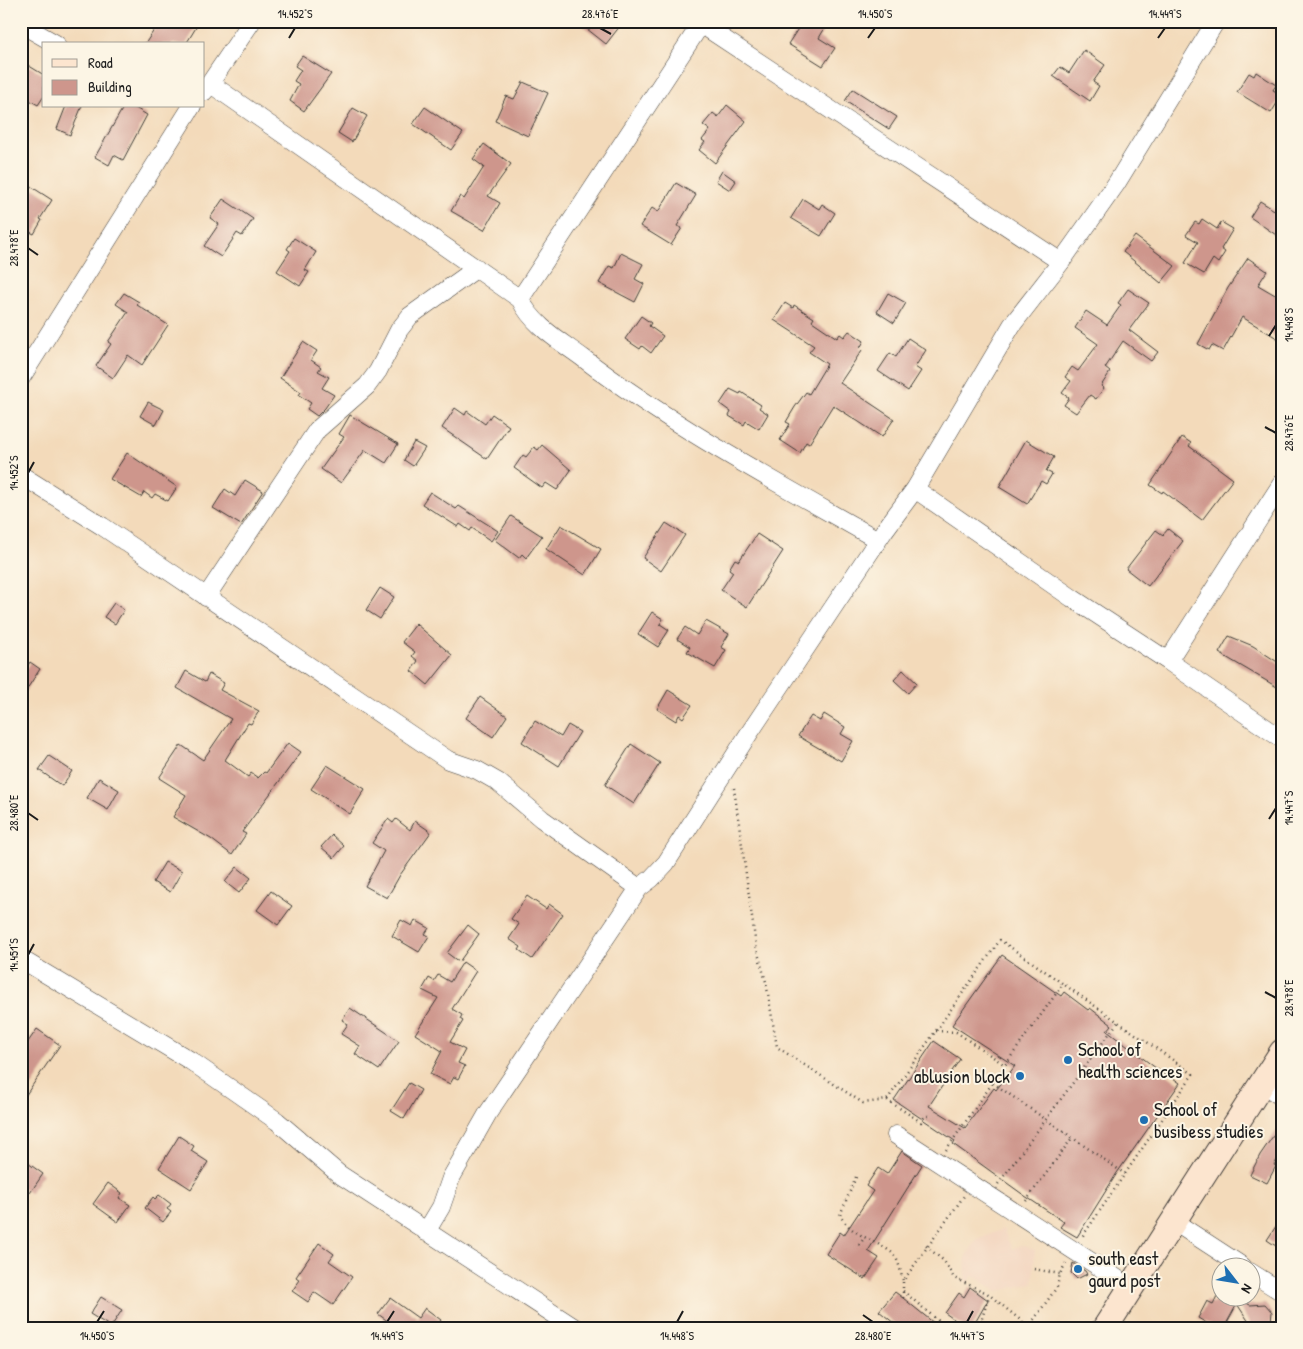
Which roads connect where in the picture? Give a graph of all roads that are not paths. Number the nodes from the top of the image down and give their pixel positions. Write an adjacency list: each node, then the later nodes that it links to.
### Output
1 (252, 21): 6 (street)
2 (1216, 21): 8 (street)
3 (702, 22): 8 (street); 10 (street)
4 (26, 25): 5 (street)
5 (53, 42)
6 (208, 88): 9 (street)
7 (191, 108): 11 (street)
8 (1061, 262): 14 (street)
9 (477, 268): 10 (street); 16 (street)
10 (520, 299): 15 (street)
11 (21, 378)
12 (21, 476): 16 (street)
13 (1282, 483): 17 (street)
14 (915, 489): 15 (street); 17 (street)
15 (878, 540): 19 (street)
16 (206, 596): 19 (street)
17 (1168, 660): 18 (street)
18 (1282, 739)
19 (639, 888): 25 (street)
20 (21, 959): 25 (street)
21 (1282, 1052): 22 (street)
22 (1272, 1090): 24 (street)
23 (902, 1139): 28 (street)
24 (1173, 1221): 26 (street); 28 (street)
25 (426, 1232): 30 (street)
26 (1227, 1256)
27 (1260, 1278): 29 (street)
28 (1130, 1288): 31 (street)
29 (1282, 1292)
30 (575, 1328)
31 (1105, 1328)

